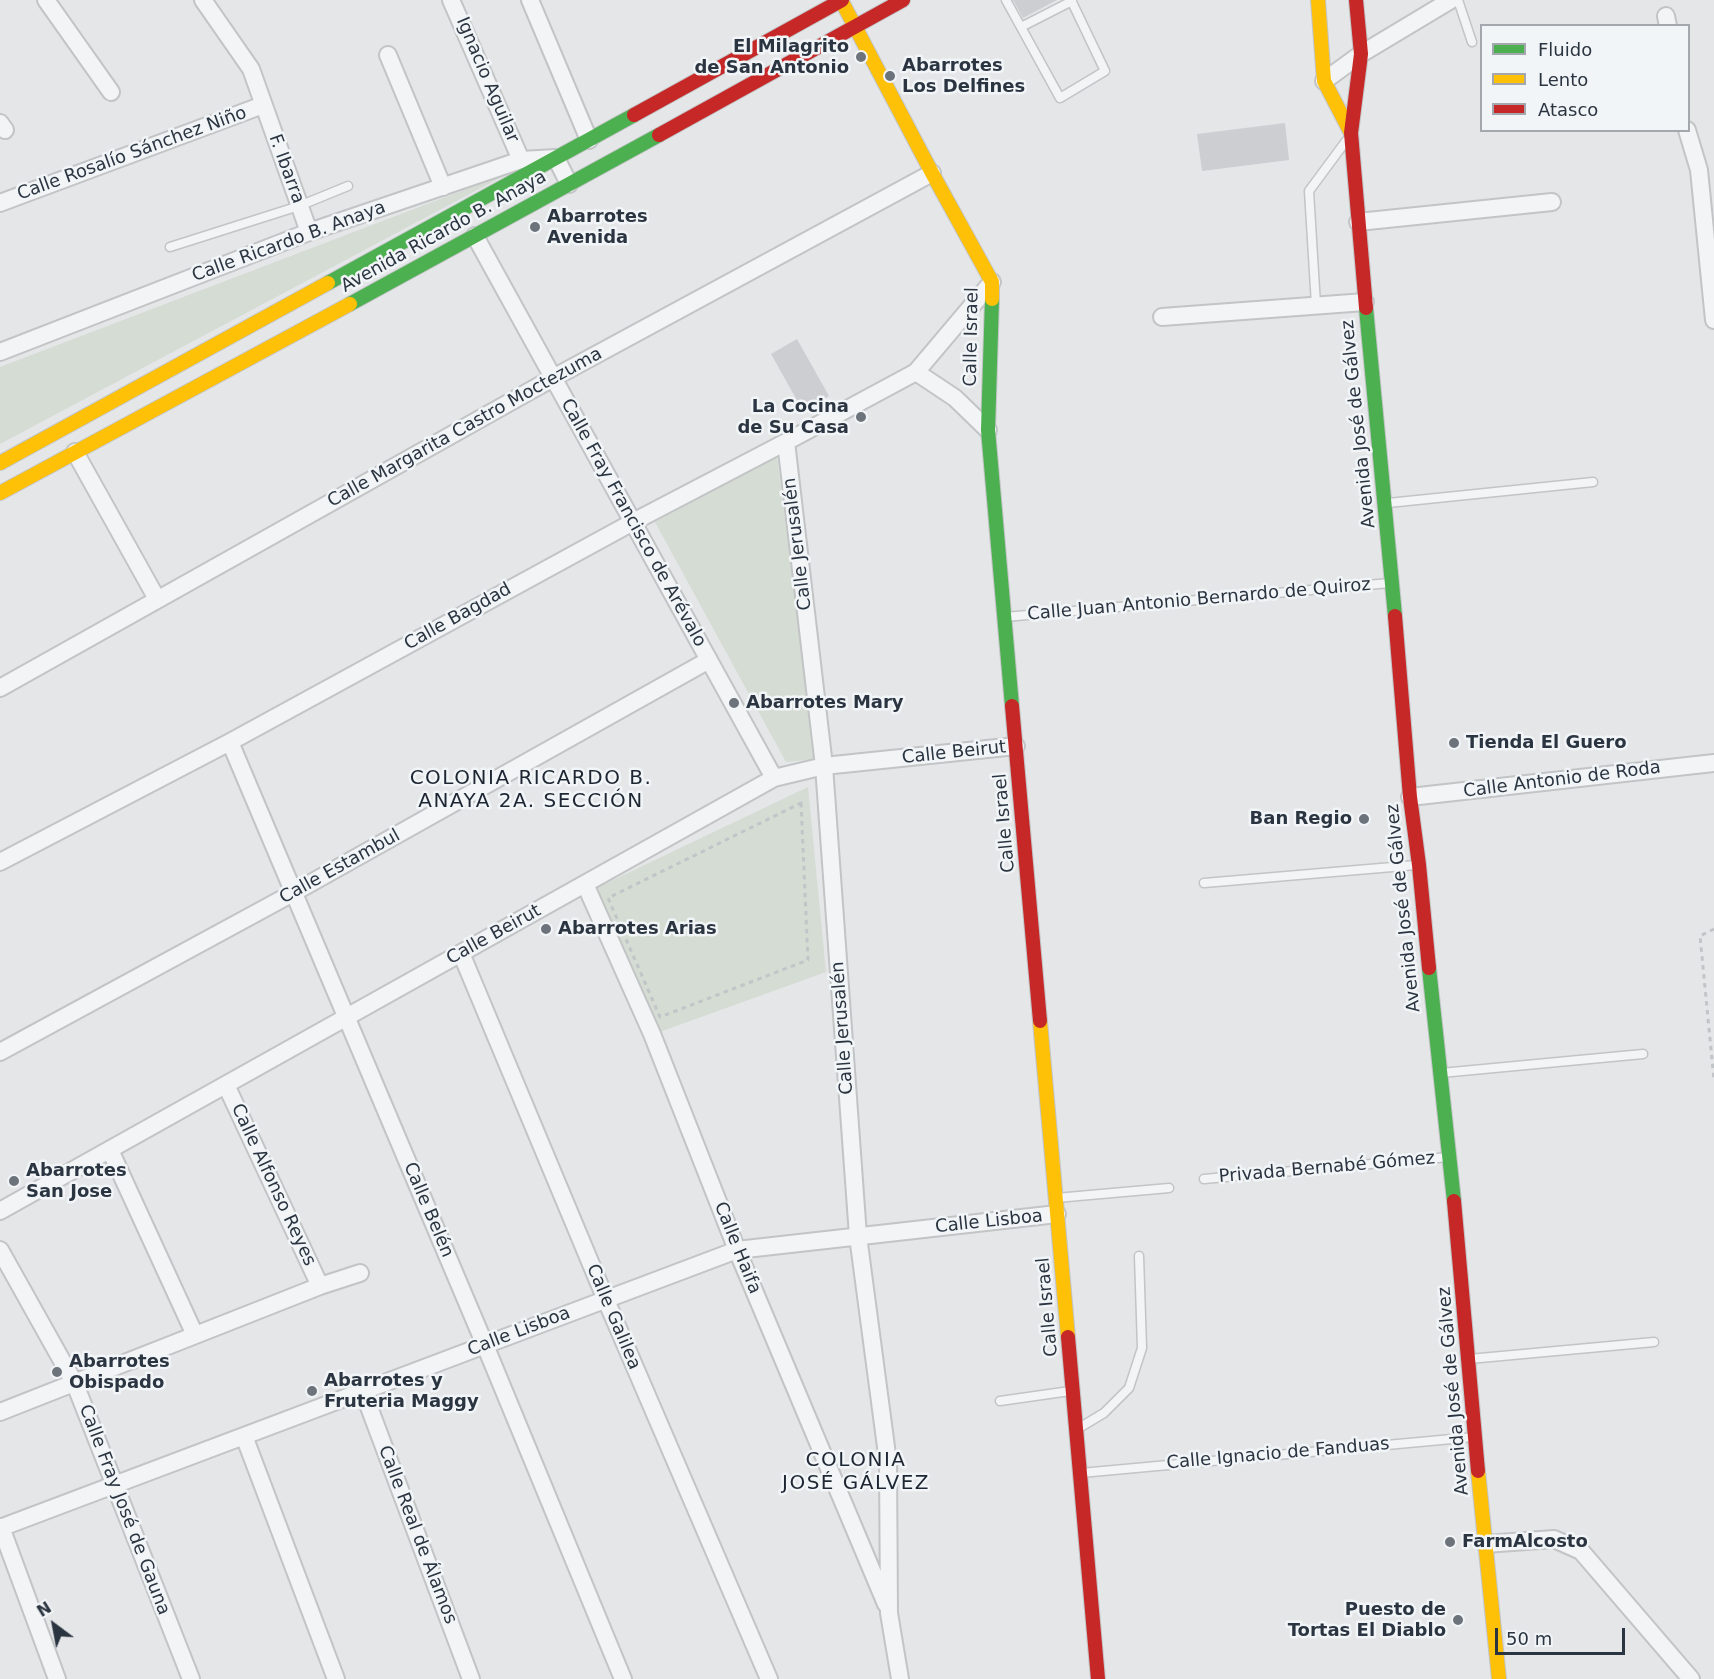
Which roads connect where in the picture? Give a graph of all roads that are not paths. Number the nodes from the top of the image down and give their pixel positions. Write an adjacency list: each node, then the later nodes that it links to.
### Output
1 (46, 0): 19 (street)
2 (203, 0): 20 (street, F. Ibarra)
3 (451, 0): 25 (street, Ignacio Aguilar)
4 (530, 0): 23 (street)
5 (841, 0): 13 (main road, Calle Israel); 23 (main road, Avenida Ricardo B. Anaya)
6 (903, 0): 13 (main road, Avenida Ricardo B. Anaya)
7 (1006, 0): 14 (lane)
8 (1071, 0): 14 (lane); 14 (lane)
9 (1318, 0): 18 (main road, Avenida José de Gálvez)
10 (1356, 0): 16 (main road, Avenida José de Gálvez)
11 (1451, 0): 16 (street)
12 (1458, 0): 15 (lane)
13 (854, 26): 28 (main road, Calle Israel); 29 (main road, Avenida Ricardo B. Anaya)
14 (1021, 27)
15 (1472, 42)
16 (1361, 54): 18 (street); 22 (main road, Avenida José de Gálvez)
17 (388, 55): 31 (street)
18 (1324, 81): 22 (main road, Avenida José de Gálvez)
19 (111, 92)
20 (263, 105): 33 (street, Calle Rosalío Sánchez Niño); 34 (street, F. Ibarra)
21 (1688, 132): 27 (street)
22 (1351, 133): 35 (main road, Avenida José de Gálvez); 41 (lane)
23 (589, 140): 24 (main road, Avenida Ricardo B. Anaya)
24 (556, 158): 25 (street, Calle Ricardo B. Anaya); 29 (street); 50 (main road, Avenida Ricardo B. Anaya)
25 (521, 160): 31 (street, Calle Ricardo B. Anaya)
26 (1714, 161): 27 (street)
27 (1699, 170): 43 (street)
28 (932, 173): 39 (main road, Calle Israel); 46 (street, Calle Margarita Castro Moctezuma)
29 (569, 184): 37 (main road, Avenida Ricardo B. Anaya)
30 (348, 186): 34 (lane)
31 (443, 187): 36 (street, Calle Ricardo B. Anaya)
32 (1552, 202): 35 (street)
33 (0, 203)
34 (299, 206): 36 (street, F. Ibarra); 38 (lane)
35 (1358, 222): 40 (main road, Avenida José de Gálvez)
36 (309, 232): 44 (street, Calle Ricardo B. Anaya)
37 (475, 236): 46 (street, Calle Fray Francisco de Arévalo); 49 (main road, Avenida Ricardo B. Anaya)
38 (170, 247)
39 (993, 282): 45 (street, Calle Bagdad); 47 (main road, Calle Israel)
40 (1365, 302): 41 (street); 53 (main road, Avenida José de Gálvez)
41 (1316, 305): 42 (street)
42 (1162, 317)
43 (1714, 320)
44 (0, 352)
45 (916, 372): 47 (street); 48 (street, Calle Bagdad)
46 (553, 378): 54 (street, Calle Fray Francisco de Arévalo); 56 (street, Calle Margarita Castro Moctezuma)
47 (988, 430): 57 (main road, Calle Israel)
48 (786, 442): 54 (street, Calle Bagdad); 63 (street, Calle Jerusalén)
49 (75, 452): 52 (main road, Avenida Ricardo B. Anaya); 56 (street)
50 (0, 463)
51 (1593, 482): 53 (lane)
52 (0, 493)
53 (1385, 503): 55 (main road, Avenida José de Gálvez)
54 (633, 522): 58 (street, Calle Fray Francisco de Arévalo); 60 (street, Calle Bagdad)
55 (1392, 582): 57 (lane, Calle Juan Antonio Bernardo de Quiroz); 65 (main road, Avenida José de Gálvez)
56 (157, 599): 59 (street, Calle Margarita Castro Moctezuma)
57 (1005, 617): 61 (main road, Calle Israel)
58 (709, 660): 64 (street, Calle Fray Francisco de Arévalo); 70 (street, Calle Estambul)
59 (0, 688)
60 (230, 742): 66 (street, Calle Bagdad); 70 (street, Calle Belén)
61 (1016, 746): 63 (street, Calle Beirut); 81 (main road, Calle Israel)
62 (1714, 764): 65 (street, Calle Antonio de Roda)
63 (824, 766): 64 (street, Calle Beirut); 83 (street, Calle Jerusalén)
64 (774, 778): 69 (street, Calle Beirut)
65 (1410, 797): 67 (main road, Avenida José de Gálvez)
66 (0, 862)
67 (1419, 865): 68 (lane); 75 (main road, Avenida José de Gálvez)
68 (1204, 883)
69 (585, 884): 71 (street, Calle Beirut); 85 (street, Calle Haifa)
70 (293, 893): 72 (street, Calle Belén); 73 (street, Calle Estambul)
71 (460, 953): 72 (street, Calle Beirut); 89 (street, Calle Galilea)
72 (346, 1017): 76 (street, Calle Beirut); 92 (street, Calle Belén)
73 (0, 1052)
74 (1643, 1054): 75 (lane)
75 (1440, 1073): 78 (main road, Avenida José de Gálvez)
76 (226, 1084): 77 (street, Calle Beirut); 88 (street, Calle Alfonso Reyes)
77 (110, 1150): 82 (street, Calle Beirut); 90 (street)
78 (1450, 1156): 79 (lane, Privada Bernabé Gómez); 93 (main road, Avenida José de Gálvez)
79 (1204, 1179)
80 (1169, 1188): 81 (lane)
81 (1057, 1206): 83 (street, Calle Lisboa); 95 (main road, Calle Israel)
82 (0, 1211)
83 (858, 1236): 85 (street, Calle Lisboa); 106 (street, Calle Jerusalén)
84 (0, 1250): 94 (street, Calle Fray José de Gauna)
85 (737, 1250): 89 (street, Calle Lisboa); 106 (street, Calle Haifa)
86 (1139, 1256): 99 (lane)
87 (360, 1272): 88 (street)
88 (320, 1286): 90 (street)
89 (606, 1300): 92 (street, Calle Lisboa); 112 (street, Calle Galilea)
90 (195, 1335): 94 (street)
91 (1654, 1342): 93 (lane)
92 (485, 1345): 96 (street, Calle Lisboa); 111 (street, Calle Belén)
93 (1470, 1359): 101 (main road, Avenida José de Gálvez)
94 (75, 1384): 98 (street); 103 (street, Calle Fray José de Gauna)
95 (1073, 1390): 97 (lane); 99 (main road, Calle Israel)
96 (363, 1391): 100 (street, Calle Lisboa); 110 (street, Calle Real de Álamos)
97 (999, 1401)
98 (0, 1412)
99 (1076, 1430): 102 (main road, Calle Israel)
100 (244, 1436): 103 (street, Calle Lisboa); 109 (street)
101 (1476, 1436): 102 (lane, Calle Ignacio de Fanduas); 105 (main road, Avenida José de Gálvez)
102 (1080, 1473): 114 (main road, Calle Israel)
103 (115, 1485): 104 (street, Calle Lisboa); 108 (street, Calle Fray José de Gauna)
104 (1, 1528): 107 (street)
105 (1485, 1544): 115 (main road, Avenida José de Gálvez); 116 (street)
106 (890, 1613): 113 (street)
107 (57, 1679)
108 (191, 1679)
109 (336, 1679)
110 (471, 1679)
111 (623, 1679)
112 (769, 1679)
113 (900, 1679)
114 (1098, 1679)
115 (1499, 1679)
116 (1691, 1679)

